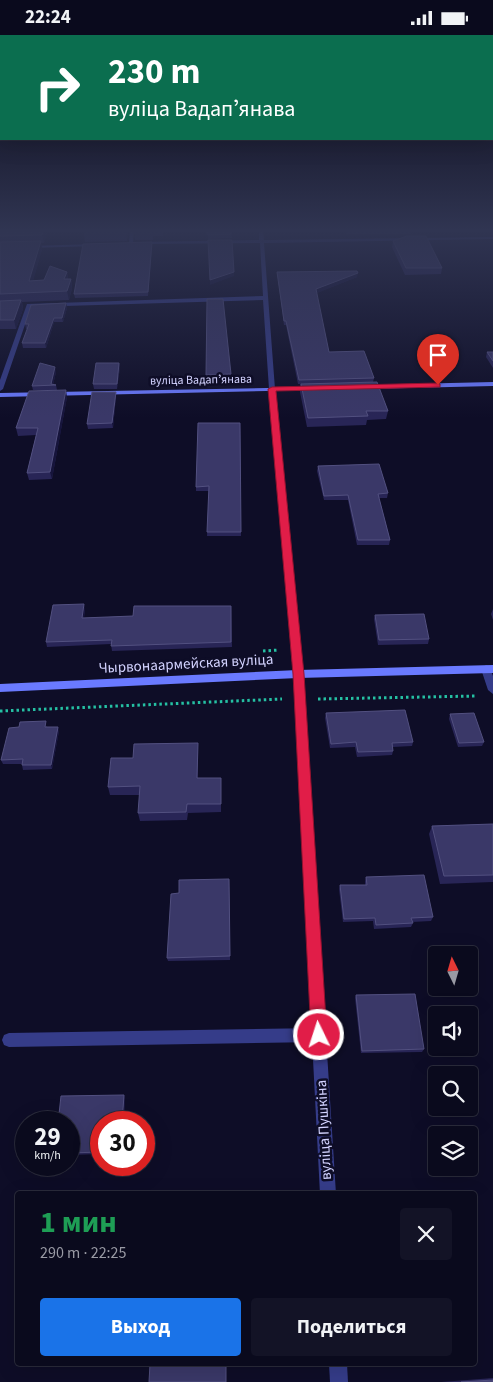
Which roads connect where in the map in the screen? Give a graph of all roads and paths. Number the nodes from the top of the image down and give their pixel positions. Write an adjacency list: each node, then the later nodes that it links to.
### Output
1 (264, 292): 2 (street, вуліца Пушкіна)
2 (264, 298): 4 (street); 9 (street, вуліца Пушкіна)
3 (19, 305): 4 (street)
4 (29, 305): 8 (street)
5 (493, 384): 6 (street)
6 (358, 387)
7 (320, 388): 9 (street, вуліца Вадапʼянава)
8 (0, 389)
9 (272, 389): 10 (street, вуліца Вадапʼянава); 12 (street, вуліца Пушкіна)
10 (0, 395)
11 (489, 669): 12 (street, Чырвонаармейская вуліца); 14 (street)
12 (298, 674): 13 (street, Чырвонаармейская вуліца); 19 (street, вуліца Пушкіна)
13 (0, 688)
14 (493, 690)
15 (483, 696): 16 (path)
16 (318, 699)
17 (266, 700): 18 (path)
18 (0, 711)
19 (319, 1035): 20 (street); 21 (street, вуліца Пушкіна)
20 (10, 1040)
21 (328, 1191)
22 (338, 1366): 23 (street)
23 (339, 1382)

